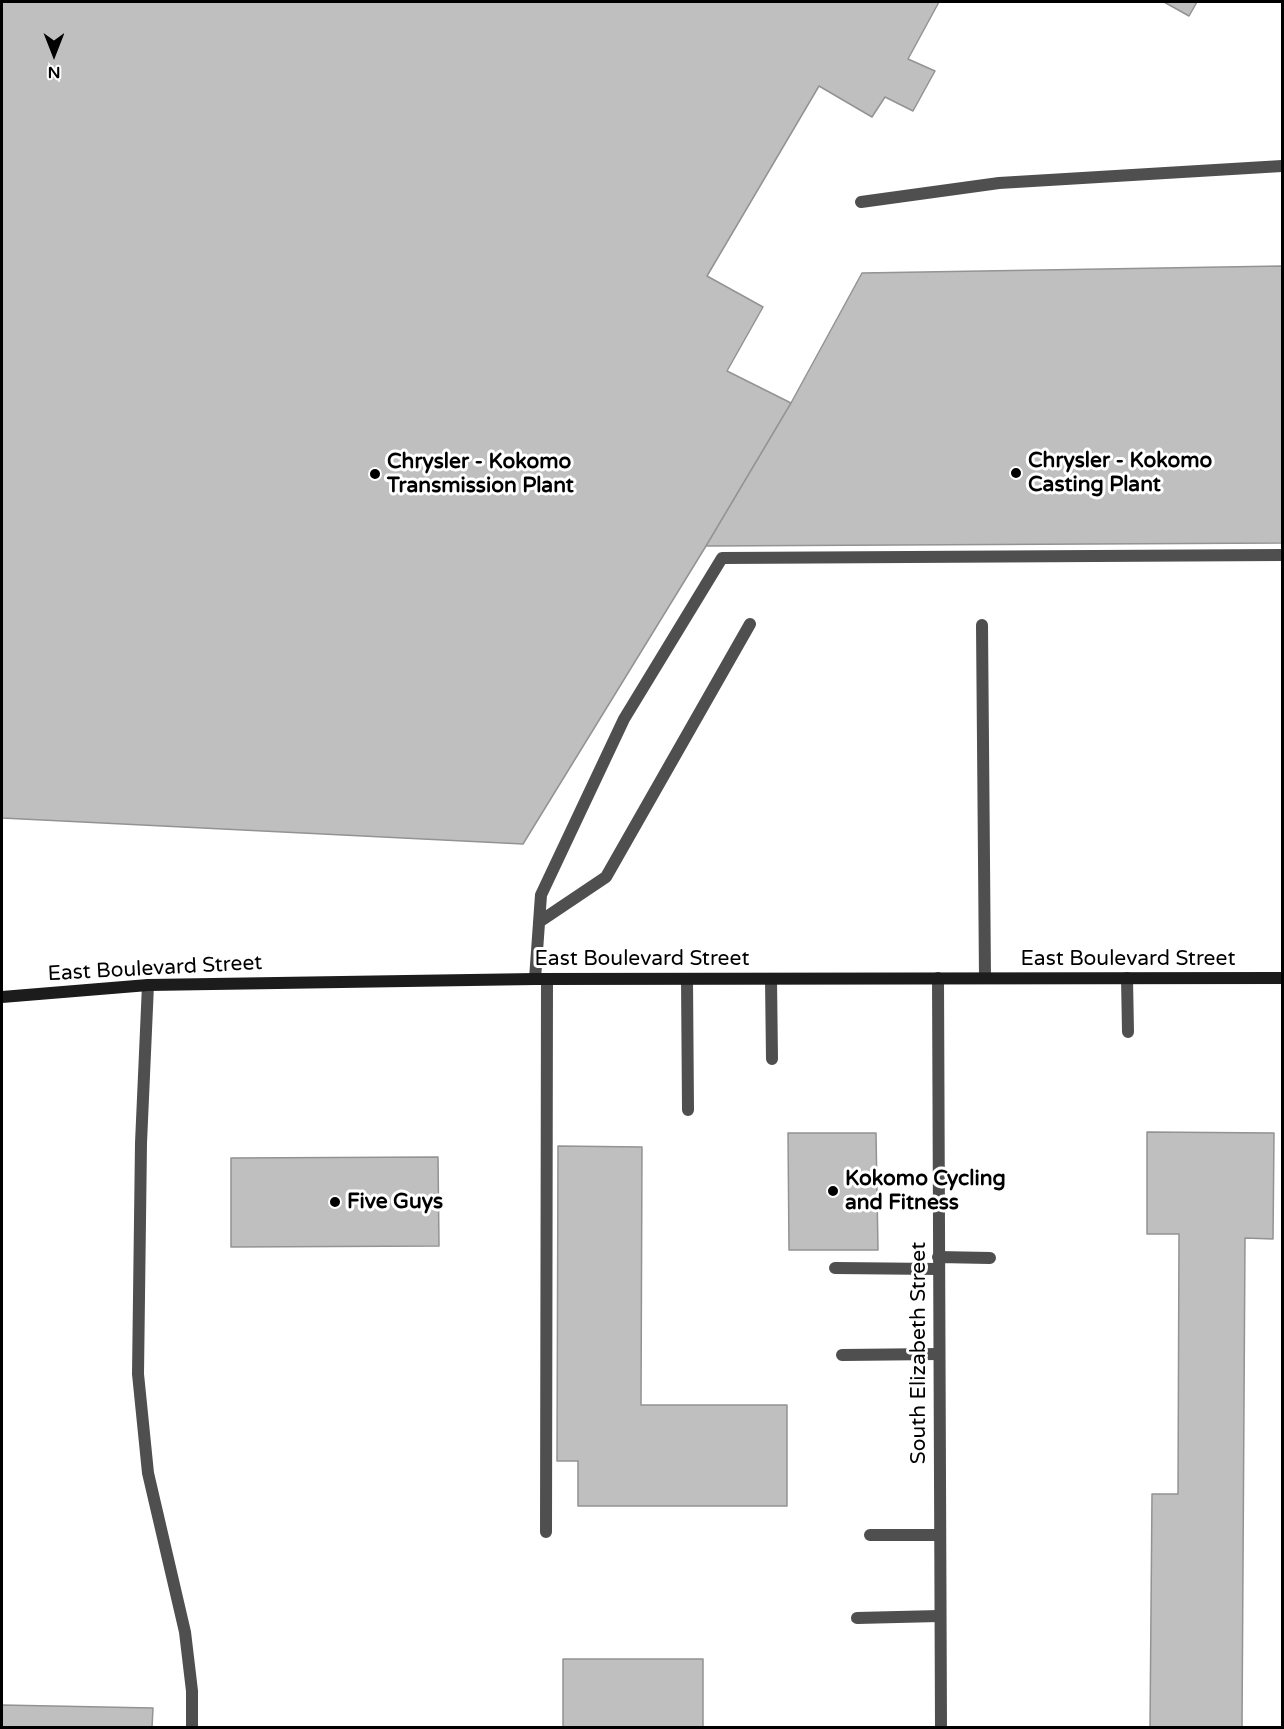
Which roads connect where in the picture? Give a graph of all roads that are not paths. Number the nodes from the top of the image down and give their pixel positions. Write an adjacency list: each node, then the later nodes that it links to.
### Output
1 (1282, 166): 2 (street)
2 (861, 202)
3 (1282, 555): 6 (street)
4 (750, 624): 6 (street)
5 (982, 625): 8 (street)
6 (539, 922): 11 (street)
7 (938, 978): 8 (main road, East Boulevard Street); 13 (main road, East Boulevard Street); 20 (street, South Elizabeth Street)
8 (984, 978): 9 (main road, East Boulevard Street)
9 (1126, 978): 10 (main road, East Boulevard Street); 16 (street)
10 (1282, 978)
11 (541, 979): 12 (main road, East Boulevard Street); 14 (main road, East Boulevard Street); 24 (street)
12 (687, 979): 13 (main road, East Boulevard Street); 18 (street)
13 (771, 979): 17 (street)
14 (148, 985): 15 (main road, East Boulevard Street); 29 (street)
15 (2, 997)
16 (1128, 1032)
17 (772, 1059)
18 (688, 1110)
19 (990, 1258): 20 (street)
20 (938, 1263): 21 (street); 22 (street, South Elizabeth Street)
21 (835, 1268)
22 (939, 1354): 23 (street); 26 (street, South Elizabeth Street)
23 (842, 1355)
24 (546, 1532)
25 (870, 1534): 26 (street)
26 (939, 1534): 27 (street, South Elizabeth Street)
27 (939, 1616): 28 (street); 30 (street, South Elizabeth Street)
28 (857, 1617)
29 (192, 1728)
30 (941, 1728)

